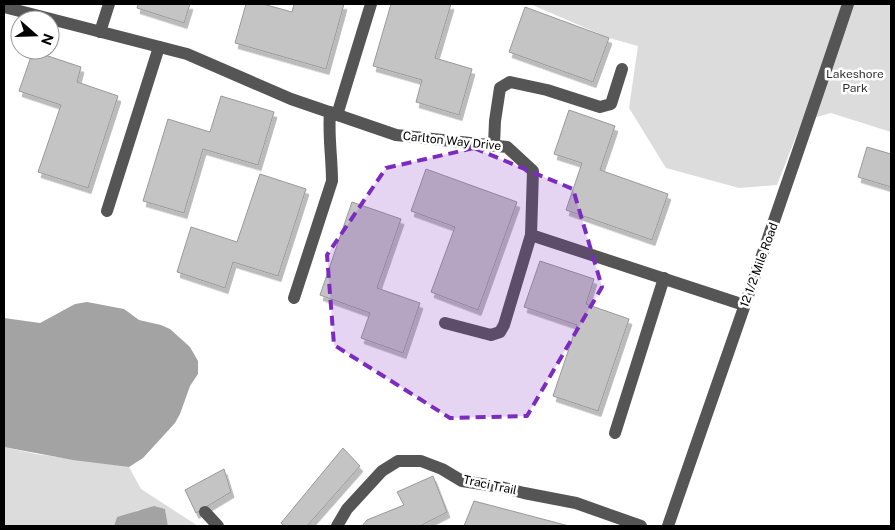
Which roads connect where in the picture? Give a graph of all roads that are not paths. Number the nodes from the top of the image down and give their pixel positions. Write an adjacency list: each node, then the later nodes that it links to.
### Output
1 (109, 4): 5 (street)
2 (371, 4): 8 (street)
3 (848, 4): 14 (street, 12 1/2 Mile Road)
4 (4, 7): 5 (street, Carlton Way Drive)
5 (100, 32): 6 (street, Carlton Way Drive)
6 (159, 47): 8 (street, Carlton Way Drive); 10 (street)
7 (622, 69): 9 (street)
8 (333, 114): 9 (street, Carlton Way Drive); 13 (street)
9 (494, 145): 11 (street, Carlton Way Drive)
10 (107, 211)
11 (531, 235): 12 (street); 15 (street, Carlton Way Drive)
12 (664, 278): 14 (street); 16 (street)
13 (294, 298)
14 (744, 305): 21 (street, 12 1/2 Mile Road)
15 (445, 323)
16 (615, 433)
17 (205, 512): 18 (street)
18 (218, 526)
19 (337, 526): 20 (street, Traci Trail)
20 (641, 526)
21 (668, 526)

